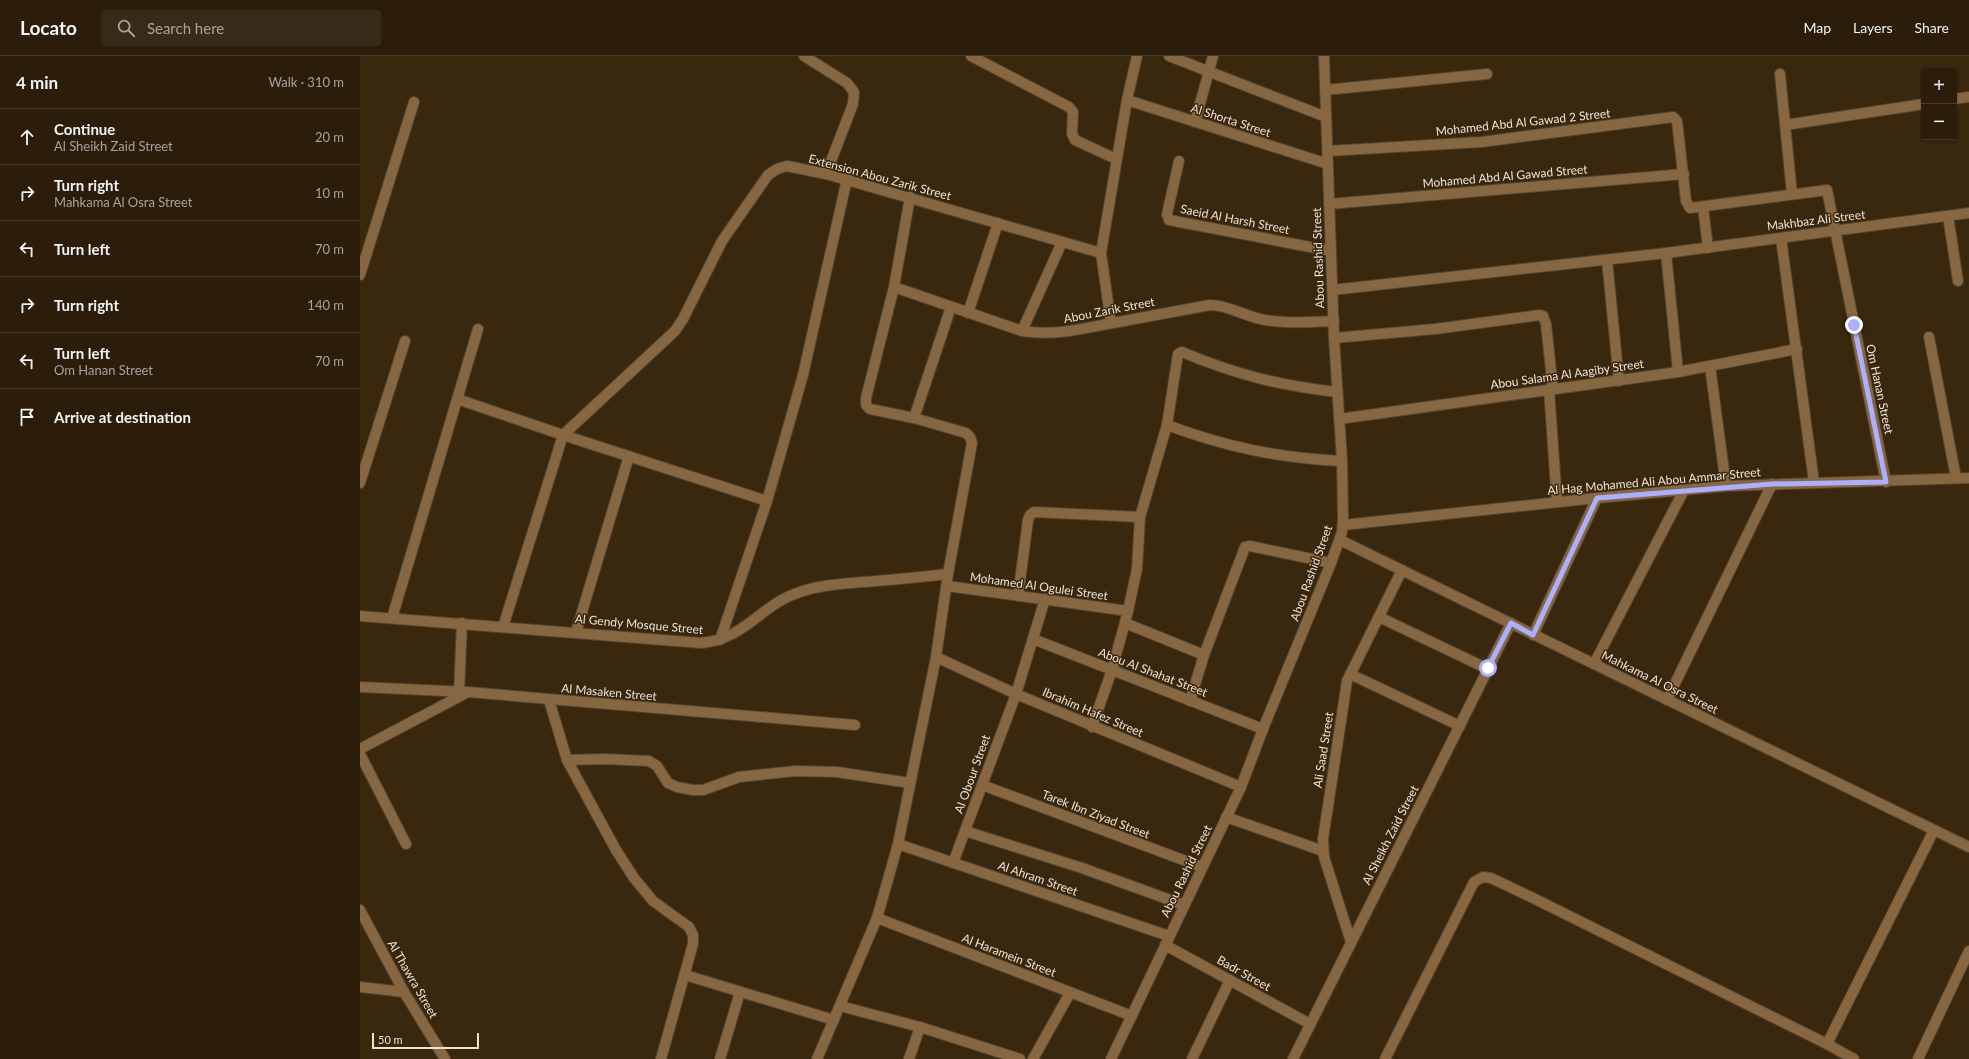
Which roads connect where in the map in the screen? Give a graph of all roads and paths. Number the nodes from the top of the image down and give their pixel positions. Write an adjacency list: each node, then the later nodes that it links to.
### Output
1 (804, 56): 23 (street)
2 (971, 56): 20 (street)
3 (1138, 56): 13 (street)
4 (1169, 56): 7 (street)
5 (1213, 56): 7 (street)
6 (1324, 56): 10 (street, Abou Rashid Street)
7 (1209, 71): 16 (street); 17 (street)
8 (1488, 74): 10 (street)
9 (1780, 74): 18 (street)
10 (1325, 90): 16 (street, Abou Rashid Street)
11 (1969, 97): 12 (street)
12 (1957, 99)
13 (1127, 100): 17 (street, Al Shorta Street); 20 (street)
14 (414, 102): 41 (street)
15 (1921, 104): 18 (street)
16 (1326, 116): 19 (street, Abou Rashid Street)
17 (1195, 122): 22 (street, Al Shorta Street)
18 (1785, 125): 26 (street)
19 (1328, 151): 22 (street, Abou Rashid Street); 24 (street, Mohamed Abd Al Gawad 2 Street)
20 (1116, 159): 38 (street)
21 (1179, 162): 37 (street, Saeid Al Harsh Street)
22 (1328, 164): 28 (street, Abou Rashid Street)
23 (826, 174): 25 (street, Extension Abou Zarik Street); 64 (street, Extension Abou Zarik Street)
24 (1684, 174): 28 (street, Mohamed Abd Al Gawad Street); 29 (street)
25 (847, 179): 27 (street, Extension Abou Zarik Street); 76 (street)
26 (1792, 194): 29 (street); 33 (street, Om Hanan Street)
27 (910, 197): 32 (street, Extension Abou Zarik Street); 43 (street)
28 (1329, 204): 37 (street, Abou Rashid Street)
29 (1703, 207): 36 (street)
30 (1969, 214): 31 (street, Makhbaz Ali Street)
31 (1948, 216): 33 (street, Makhbaz Ali Street); 42 (street)
32 (998, 223): 35 (street, Extension Abou Zarik Street); 46 (street)
33 (1834, 231): 34 (street, Makhbaz Ali Street); 70 (street, Om Hanan Street)
34 (1781, 238): 36 (street, Makhbaz Ali Street); 54 (street)
35 (1062, 242): 38 (street, Extension Abou Zarik Street); 50 (street)
36 (1708, 248): 39 (street, Makhbaz Ali Street)
37 (1331, 251): 44 (street, Abou Rashid Street)
38 (1101, 253): 48 (street)
39 (1666, 253): 40 (street, Makhbaz Ali Street); 56 (street)
40 (1607, 260): 44 (street, Makhbaz Ali Street); 57 (street)
41 (360, 275)
42 (1958, 281)
43 (894, 287): 45 (street, Abou Zarik Street); 61 (street)
44 (1332, 290): 47 (street, Abou Rashid Street)
45 (951, 307): 46 (street, Abou Zarik Street); 61 (street)
46 (968, 313): 50 (street, Abou Zarik Street)
47 (1334, 321): 48 (street, Abou Zarik Street); 52 (street, Abou Rashid Street)
48 (1111, 323): 50 (street, Abou Zarik Street)
49 (478, 329): 60 (street)
50 (1022, 331)
51 (1929, 337): 67 (street)
52 (1334, 338): 58 (street); 59 (street, Abou Rashid Street)
53 (405, 341): 71 (street)
54 (1797, 349): 55 (street, Abou Salama Al Aagiby Street); 69 (street)
55 (1710, 366): 56 (street, Abou Salama Al Aagiby Street); 73 (street)
56 (1678, 372): 57 (street, Abou Salama Al Aagiby Street)
57 (1619, 381): 58 (street, Abou Salama Al Aagiby Street)
58 (1551, 389): 62 (street, Abou Salama Al Aagiby Street); 77 (street)
59 (1337, 392): 62 (street, Abou Rashid Street); 63 (street)
60 (457, 399): 64 (street); 90 (street)
61 (914, 418): 83 (street)
62 (1339, 419): 66 (street, Abou Rashid Street)
63 (1167, 425): 66 (street); 78 (street)
64 (563, 435): 65 (street); 94 (street)
65 (629, 456): 76 (street); 95 (street)
66 (1342, 461): 79 (street, Abou Rashid Street)
67 (1956, 478): 68 (street, Al Hag Mohamed Ali Abou Ammar Street); 70 (street, Al Hag Mohamed Ali Abou Ammar Street)
68 (1969, 478)
69 (1814, 482): 70 (street, Al Hag Mohamed Ali Abou Ammar Street); 72 (street, Al Hag Mohamed Ali Abou Ammar Street)
70 (1886, 482)
71 (360, 483)
72 (1772, 484): 73 (street, Al Hag Mohamed Ali Abou Ammar Street); 109 (street)
73 (1726, 486): 74 (street, Al Hag Mohamed Ali Abou Ammar Street)
74 (1684, 490): 75 (street, Al Hag Mohamed Ali Abou Ammar Street); 101 (street)
75 (1597, 498): 77 (street, Al Hag Mohamed Ali Abou Ammar Street); 96 (street)
76 (767, 500): 98 (street)
77 (1557, 502): 79 (street, Al Hag Mohamed Ali Abou Ammar Street)
78 (1140, 517): 85 (street); 87 (street)
79 (1343, 525): 80 (street, Abou Rashid Street)
80 (1340, 540): 81 (street, Abou Rashid Street); 82 (street, Mahkama Al Osra Street)
81 (1331, 563): 99 (street); 114 (street, Abou Rashid Street)
82 (1402, 570): 89 (street, Ali Saad Street); 93 (street, Mahkama Al Osra Street)
83 (948, 574): 84 (street); 98 (street, Al Gendy Mosque Street)
84 (947, 586): 85 (street, Mohamed Al Ogulei Street); 100 (street)
85 (1018, 596): 86 (street, Mohamed Al Ogulei Street)
86 (1045, 600): 87 (street, Mohamed Al Ogulei Street); 97 (street, Al Obour Street)
87 (1128, 611): 91 (street)
88 (360, 616): 90 (street, Al Gendy Mosque Street)
89 (1379, 617): 102 (street); 104 (street, Ali Saad Street)
90 (392, 618): 92 (street, Al Gendy Mosque Street)
91 (1125, 622): 99 (street); 103 (street)
92 (462, 623): 94 (street, Al Gendy Mosque Street); 106 (street)
93 (1511, 623): 96 (street, Mahkama Al Osra Street); 102 (street, Al Sheikh Zaid Street)
94 (503, 627): 95 (street, Al Gendy Mosque Street)
95 (576, 632): 98 (street, Al Gendy Mosque Street)
96 (1533, 635): 101 (street, Mahkama Al Osra Street)
97 (1033, 639): 103 (street, Abou Al Shahat Street); 107 (street, Al Obour Street)
98 (720, 640)
99 (1204, 655): 110 (street)
100 (936, 657): 107 (street, Ibrahim Hafez Street); 118 (street)
101 (1594, 664): 109 (street, Mahkama Al Osra Street)
102 (1488, 668): 112 (street, Al Sheikh Zaid Street)
103 (1112, 670): 110 (street, Abou Al Shahat Street); 113 (street)
104 (1350, 674): 112 (street); 127 (street, Ali Saad Street)
105 (360, 687): 106 (street, Al Masaken Street)
106 (463, 692): 108 (street, Al Masaken Street); 115 (street)
107 (1016, 694): 113 (street, Ibrahim Hafez Street); 119 (street, Al Obour Street)
108 (549, 700): 111 (street, Al Masaken Street); 117 (street)
109 (1667, 700): 122 (street, Mahkama Al Osra Street)
110 (1190, 701): 114 (street, Abou Al Shahat Street)
111 (855, 725)
112 (1460, 726): 134 (street, Al Sheikh Zaid Street)
113 (1092, 727): 120 (street, Ibrahim Hafez Street)
114 (1263, 729): 120 (street, Abou Rashid Street)
115 (360, 749)
116 (360, 754): 124 (street)
117 (568, 760): 118 (street); 136 (street)
118 (910, 783): 125 (street)
119 (982, 785): 123 (street, Al Obour Street); 129 (street, Tarek Ibn Ziyad Street)
120 (1241, 788): 121 (street, Abou Rashid Street)
121 (1226, 817): 127 (street); 129 (street, Abou Rashid Street)
122 (1934, 830): 126 (street, Mahkama Al Osra Street); 147 (street)
123 (965, 831): 128 (street, Al Obour Street); 130 (street)
124 (406, 844)
125 (898, 844): 128 (street, Al Ahram Street); 132 (street)
126 (1969, 847)
127 (1323, 851): 134 (street, Ali Saad Street)
128 (953, 863): 133 (street, Al Ahram Street)
129 (1202, 867): 130 (street, Abou Rashid Street)
130 (1184, 905): 133 (street, Abou Rashid Street)
131 (360, 910): 139 (street, Al Thawra Street)
132 (877, 918): 141 (street, Al Haramein Street); 142 (street)
133 (1167, 940): 137 (street, Badr Street); 143 (street, Abou Rashid Street)
134 (1351, 942): 145 (street, Al Sheikh Zaid Street)
135 (1969, 951): 160 (street)
136 (685, 975): 140 (street); 149 (street)
137 (1230, 980): 145 (street, Badr Street); 156 (street)
138 (360, 987): 139 (street)
139 (404, 992): 148 (street, Al Thawra Street)
140 (740, 992): 144 (street); 150 (street)
141 (1070, 993): 143 (street, Al Haramein Street); 154 (street)
142 (840, 1006): 144 (street); 146 (street)
143 (1132, 1016): 155 (street, Abou Rashid Street)
144 (834, 1020): 151 (street)
145 (1310, 1024): 157 (street, Al Sheikh Zaid Street)
146 (920, 1027): 152 (street); 153 (street)
147 (1827, 1044): 158 (street); 159 (street)
148 (445, 1059)
149 (661, 1059)
150 (720, 1059)
151 (817, 1059)
152 (909, 1059)
153 (1020, 1059)
154 (1033, 1059)
155 (1111, 1059)
156 (1192, 1059)
157 (1293, 1059)
158 (1385, 1059)
159 (1854, 1059)
160 (1918, 1059)

